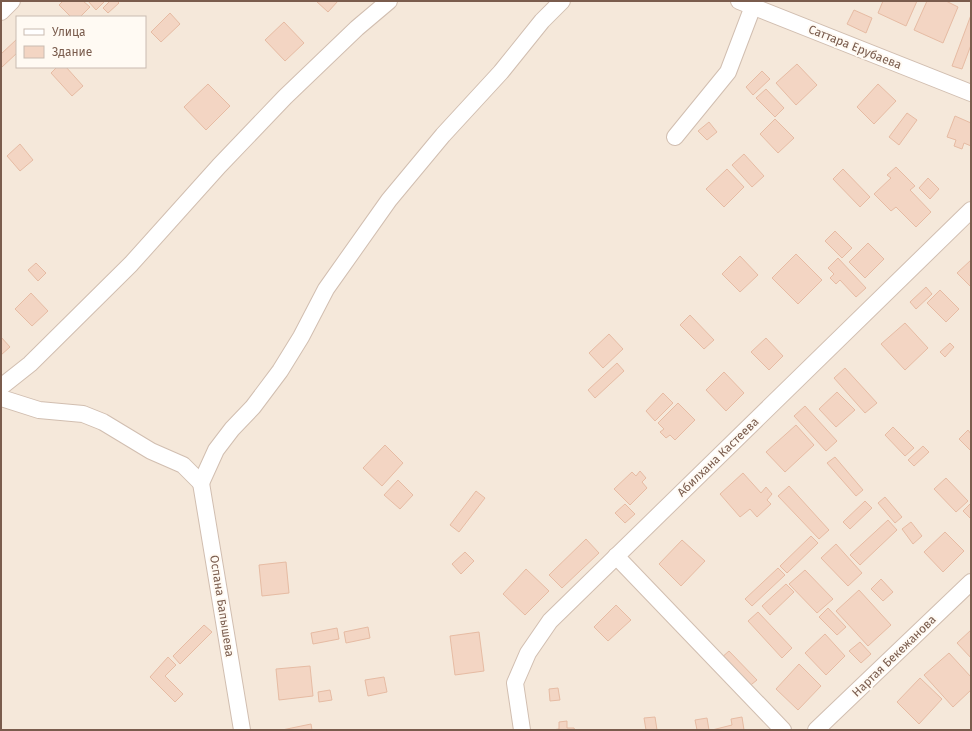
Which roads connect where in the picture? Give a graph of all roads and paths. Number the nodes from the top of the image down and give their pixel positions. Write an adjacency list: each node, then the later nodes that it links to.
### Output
1 (12, 1): 5 (street)
2 (389, 1): 9 (street)
3 (562, 1): 11 (street)
4 (749, 3): 6 (street, Саттара Ерубаева); 7 (street)
5 (1, 12)
6 (971, 93)
7 (675, 137)
8 (971, 210): 12 (street, Абилхана Кастеева)
9 (1, 386)
10 (1, 398): 11 (street)
11 (201, 483): 14 (street, Оспана Бапышева)
12 (616, 556): 15 (street, Абилхана Кастеева); 16 (street)
13 (971, 582): 17 (street, Нартая Бекежанова)
14 (242, 730)
15 (522, 730)
16 (783, 730)
17 (816, 730)

